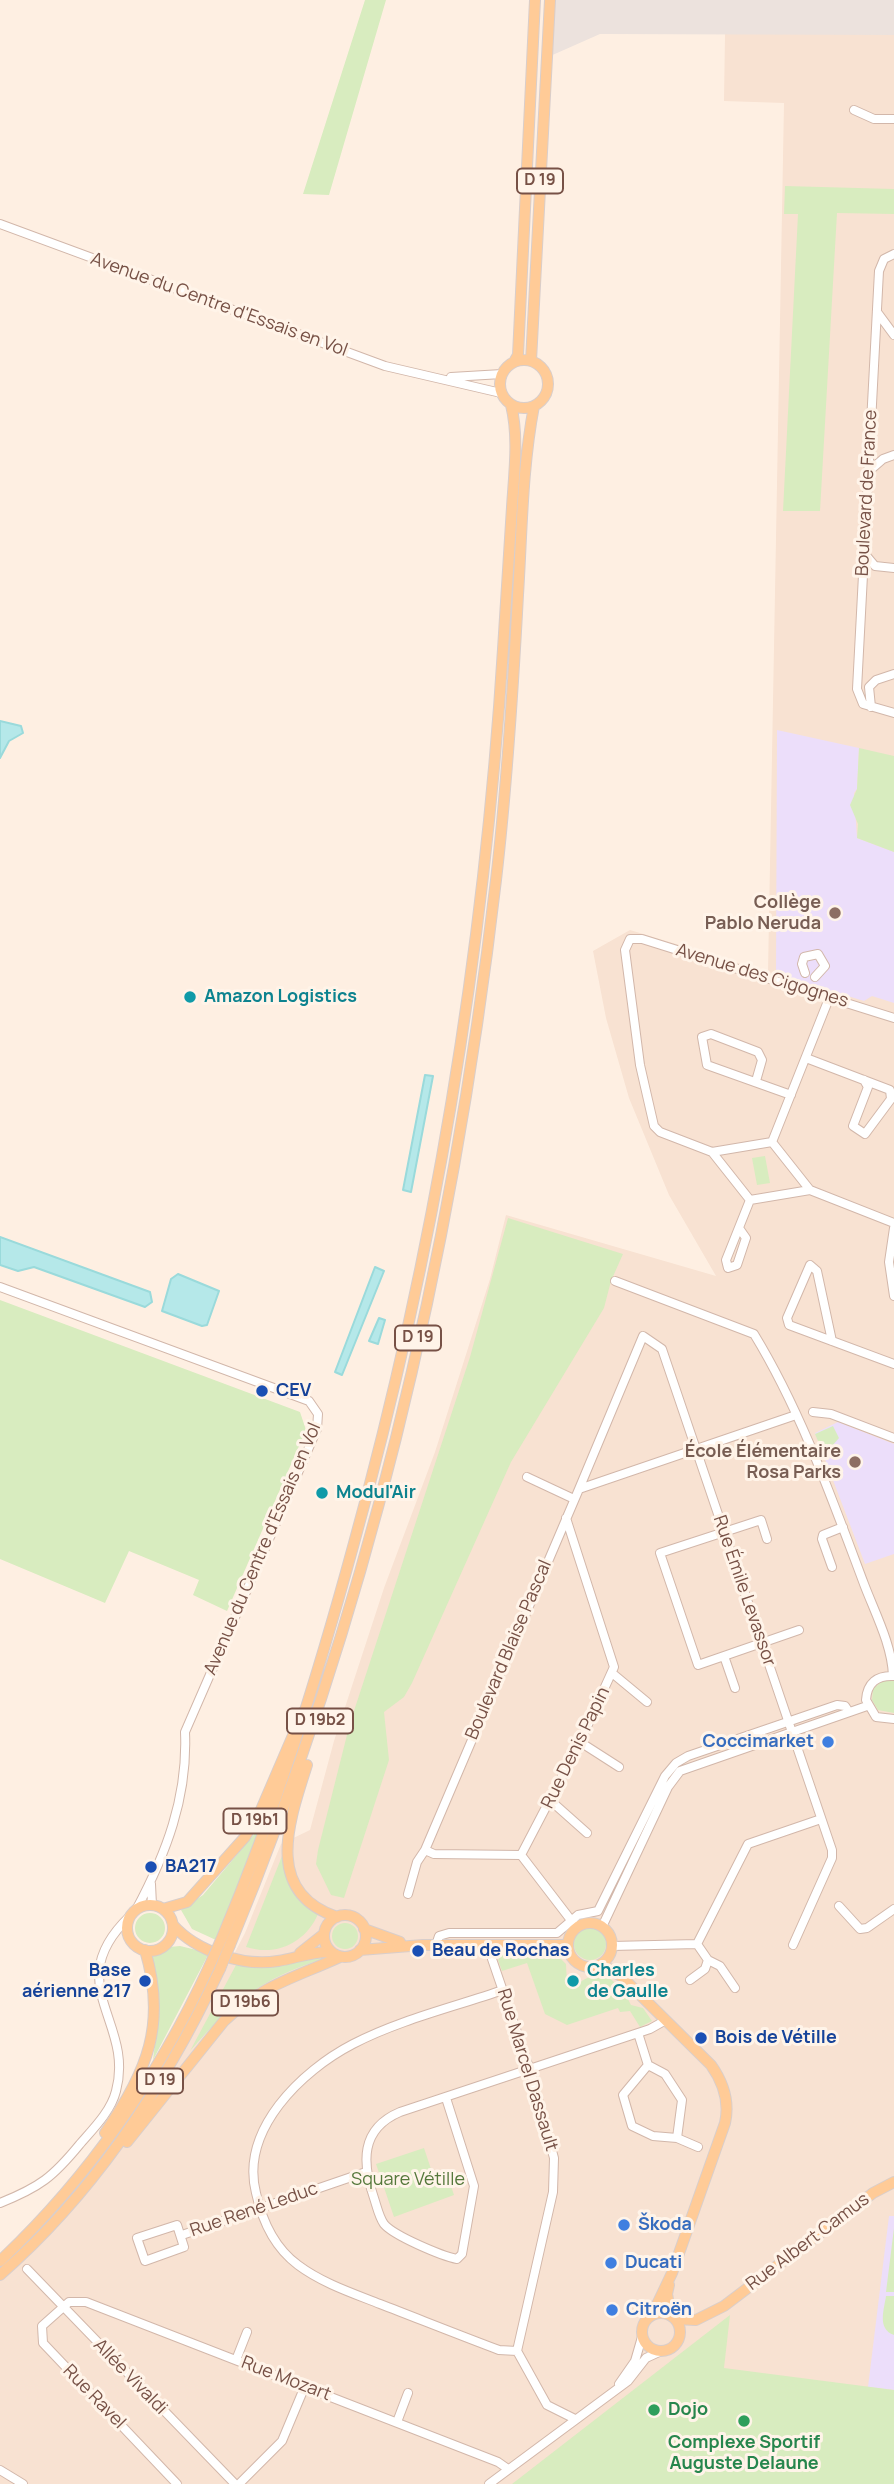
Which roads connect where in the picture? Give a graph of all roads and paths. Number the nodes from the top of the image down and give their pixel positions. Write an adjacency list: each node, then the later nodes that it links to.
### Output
1 (535, 0): 10 (main road, D 19)
2 (550, 0): 9 (main road, D 19)
3 (854, 110): 4 (street)
4 (894, 119)
5 (0, 224): 12 (street, Avenue du Centre d'Essais en Vol)
6 (894, 254): 7 (street, Boulevard de France)
7 (877, 312): 8 (street); 17 (street, Boulevard de France)
8 (894, 335)
9 (531, 361): 10 (main road); 15 (main road)
10 (514, 362): 11 (main road)
11 (502, 374): 12 (street); 13 (main road)
12 (441, 377): 13 (street)
13 (501, 393): 14 (main road)
14 (511, 405): 15 (main road); 63 (main road, D 19)
15 (534, 406): 51 (main road, D 19)
16 (894, 455): 17 (street)
17 (868, 472): 18 (street, Boulevard de France)
18 (864, 553): 19 (street); 21 (street, Boulevard de France)
19 (894, 568)
20 (894, 674): 21 (street)
21 (871, 708): 22 (street)
22 (894, 713)
23 (805, 973): 24 (street); 24 (street); 25 (street)
24 (815, 976): 26 (street)
25 (792, 985): 26 (street, Avenue des Cigognes); 34 (street, Avenue des Cigognes)
26 (819, 992): 27 (street, Avenue des Cigognes)
27 (830, 996): 28 (street, Avenue des Cigognes); 29 (street)
28 (894, 1018)
29 (806, 1058): 30 (street); 32 (street)
30 (864, 1080): 30 (street)
31 (756, 1081): 31 (street); 32 (street)
32 (791, 1095): 33 (street)
33 (772, 1142): 34 (street); 35 (street)
34 (712, 1152): 36 (street)
35 (810, 1190): 36 (street); 37 (street)
36 (750, 1200): 38 (street)
37 (894, 1225): 41 (street)
38 (739, 1228)
39 (615, 1281): 45 (street)
40 (0, 1287): 75 (street, Avenue du Centre d'Essais en Vol)
41 (894, 1296)
42 (832, 1341): 42 (street); 43 (street)
43 (894, 1364)
44 (813, 1412): 46 (street)
45 (796, 1415): 47 (street); 53 (street)
46 (894, 1438)
47 (696, 1450): 49 (street); 49 (street, Rue Émile Levassor); 54 (street, Rue Émile Levassor)
48 (527, 1477): 50 (street)
49 (579, 1489): 50 (street, Boulevard Blaise Pascal)
50 (574, 1499): 52 (street, Boulevard Blaise Pascal)
51 (377, 1504): 82 (main road, D 19b2); 88 (main road, D 19)
52 (566, 1517): 60 (street, Rue Denis Papin); 73 (street, Boulevard Blaise Pascal)
53 (843, 1528): 56 (street); 61 (street)
54 (723, 1531): 55 (street); 58 (street, Rue Émile Levassor); 59 (street)
55 (767, 1539)
56 (832, 1567)
57 (799, 1630): 58 (street)
58 (762, 1643): 59 (street); 67 (street, Rue Émile Levassor)
59 (724, 1656): 62 (street)
60 (612, 1673): 64 (street); 68 (street, Rue Denis Papin)
61 (894, 1676): 65 (street)
62 (735, 1688)
63 (309, 1702): 79 (main road, D 19b1); 88 (main road, D 19)
64 (647, 1702)
65 (867, 1706): 66 (street); 67 (street)
66 (894, 1719)
67 (789, 1727): 71 (street, Rue Émile Levassor); 83 (street); 85 (street)
68 (580, 1742): 69 (street); 70 (street, Rue Denis Papin)
69 (619, 1767)
70 (551, 1801): 72 (street); 74 (street, Rue Denis Papin)
71 (821, 1819): 91 (street); 96 (street, Rue Émile Levassor)
72 (587, 1833)
73 (425, 1850): 74 (street); 76 (street, Boulevard Blaise Pascal)
74 (522, 1855): 83 (street)
75 (151, 1879): 77 (street); 81 (street)
76 (408, 1894)
77 (152, 1905): 79 (main road); 81 (main road)
78 (839, 1906): 80 (street)
79 (163, 1909): 84 (main road)
80 (894, 1909)
81 (133, 1913): 97 (main road); 120 (street)
82 (337, 1917): 86 (main road); 87 (main road)
83 (574, 1924): 85 (main road); 93 (street); 95 (main road)
84 (173, 1925): 89 (main road); 90 (main road)
85 (601, 1927): 99 (main road)
86 (364, 1930): 92 (main road); 98 (main road)
87 (324, 1934): 100 (main road); 101 (main road)
88 (225, 1942): 104 (main road, D 19, bridge)
89 (194, 1943): 90 (main road); 101 (main road)
90 (166, 1944): 97 (main road)
91 (697, 1944): 99 (street); 102 (street)
92 (423, 1945): 93 (main road); 98 (main road)
93 (436, 1945): 94 (main road)
94 (492, 1945): 95 (main road); 108 (street, Rue Marcel Dassault)
95 (568, 1945): 103 (main road)
96 (793, 1945)
97 (145, 1950): 115 (main road)
98 (360, 1950): 100 (main road)
99 (610, 1951): 103 (main road); 105 (main road)
100 (336, 1954): 101 (main road); 119 (main road, D 19b6)
101 (297, 1956)
102 (708, 1960): 106 (street); 107 (street)
103 (601, 1964): 105 (main road)
104 (215, 1968): 115 (main road, D 19); 119 (main road, D 19)
105 (621, 1976): 109 (main road)
106 (690, 1980)
107 (735, 1988)
108 (503, 1990): 112 (street, Rue Marcel Dassault); 121 (street)
109 (666, 2020): 110 (street); 125 (main road)
110 (638, 2033): 111 (street); 112 (street)
111 (648, 2064): 114 (street); 114 (street)
112 (530, 2070): 113 (street); 134 (street, Rue Marcel Dassault)
113 (446, 2098): 117 (street); 117 (street)
114 (677, 2138): 116 (street)
115 (103, 2146): 123 (main road, D 19)
116 (698, 2147)
117 (366, 2172): 121 (street, Rue René Leduc)
118 (894, 2182): 128 (main road, Rue Albert Camus)
119 (86, 2185): 126 (main road, D 19)
120 (0, 2203)
121 (260, 2208): 122 (street, Rue René Leduc); 134 (street)
122 (182, 2235): 122 (street, Rue René Leduc)
123 (0, 2261)
124 (27, 2269): 127 (street, Allée Vivaldi)
125 (672, 2273): 129 (main road); 130 (main road)
126 (0, 2275)
127 (62, 2306): 136 (street, Rue Mozart); 145 (street, Rue Ravel); 146 (street, Allée Vivaldi)
128 (724, 2306): 130 (main road, Rue Albert Camus); 132 (main road, Rue Albert Camus)
129 (652, 2315): 130 (main road); 133 (main road)
130 (673, 2317): 132 (main road)
131 (247, 2332): 136 (street)
132 (681, 2335): 135 (main road)
133 (642, 2337): 135 (main road); 138 (street)
134 (517, 2351): 140 (street)
135 (659, 2352): 138 (street)
136 (236, 2360): 137 (street, Rue Mozart)
137 (305, 2386): 141 (street, Rue Mozart); 146 (street)
138 (617, 2386): 140 (street)
139 (408, 2393): 141 (street)
140 (575, 2419): 142 (street)
141 (397, 2422): 142 (street, Rue Mozart)
142 (508, 2469): 147 (street)
143 (0, 2470): 144 (street)
144 (23, 2484)
145 (177, 2484)
146 (237, 2484)
147 (489, 2484)

